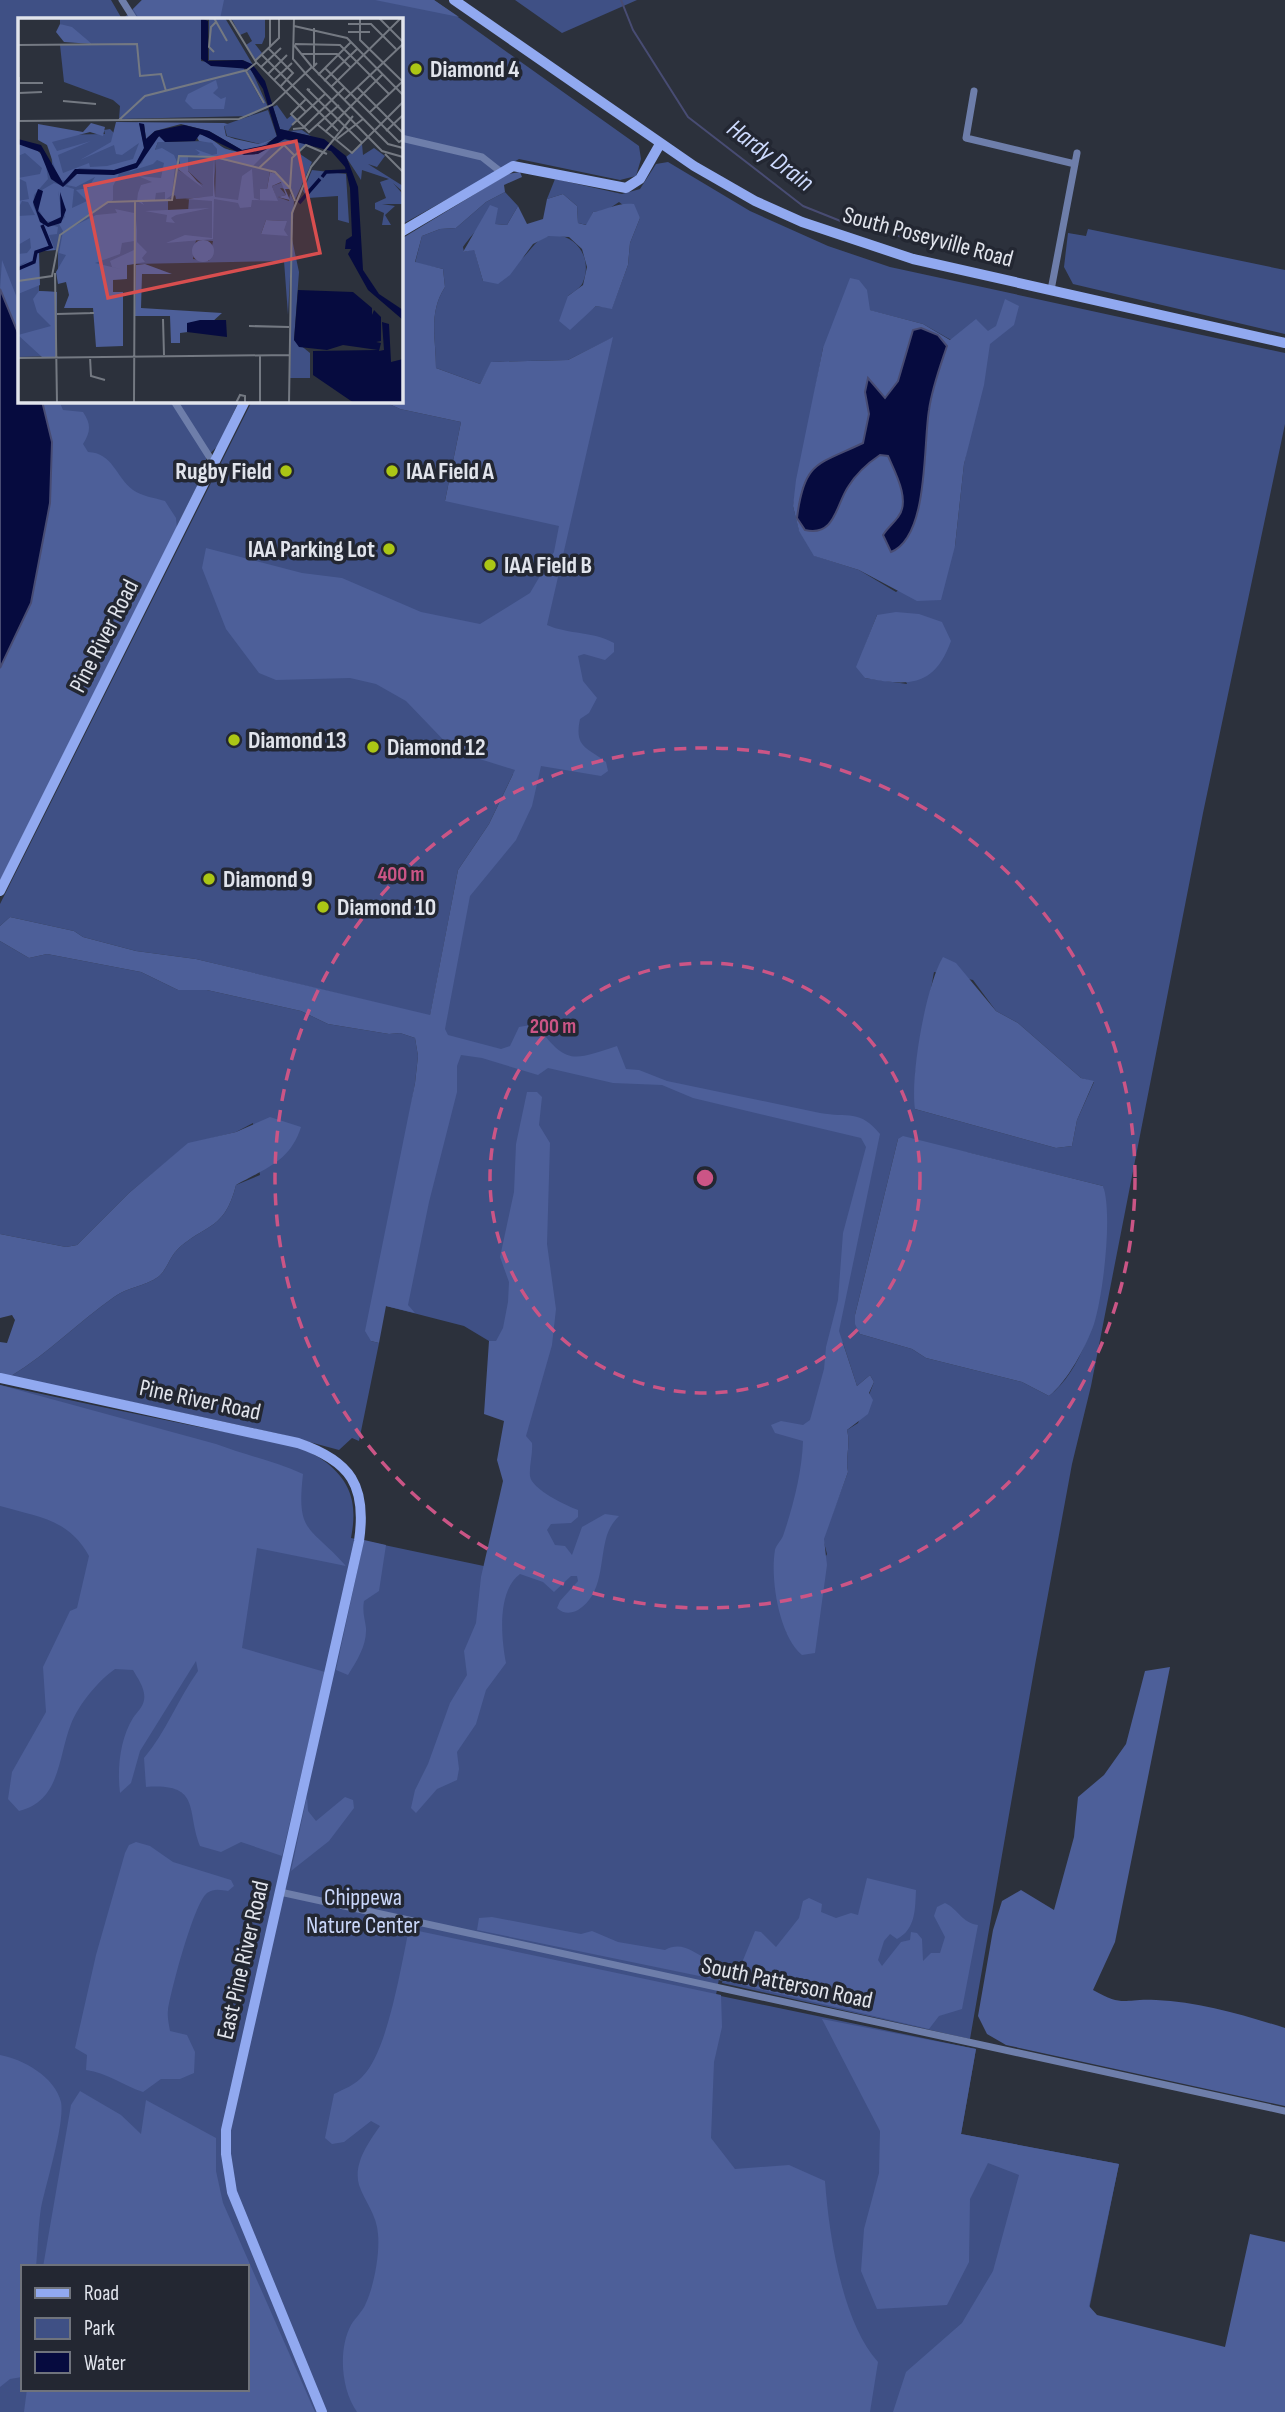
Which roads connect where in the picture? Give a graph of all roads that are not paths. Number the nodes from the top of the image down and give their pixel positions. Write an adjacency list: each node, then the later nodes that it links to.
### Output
1 (122, 0): 3 (street)
2 (454, 0): 6 (street, South Poseyville Road)
3 (133, 18)
4 (974, 91): 8 (street)
5 (402, 138): 9 (street)
6 (660, 144): 9 (street); 11 (street, South Poseyville Road)
7 (1077, 153): 8 (street)
8 (1074, 164): 11 (street)
9 (501, 172): 10 (street)
10 (402, 231)
11 (1051, 290): 12 (street, South Poseyville Road)
12 (1285, 343)
13 (175, 402): 15 (street)
14 (245, 402): 15 (street, Pine River Road)
15 (214, 464): 16 (street, Pine River Road)
16 (0, 891)
17 (0, 1378): 18 (street, Pine River Road)
18 (362, 1505): 19 (street, East Pine River Road)
19 (280, 1892): 20 (street, South Patterson Road); 21 (street, East Pine River Road)
20 (1285, 2111)
21 (322, 2412)

